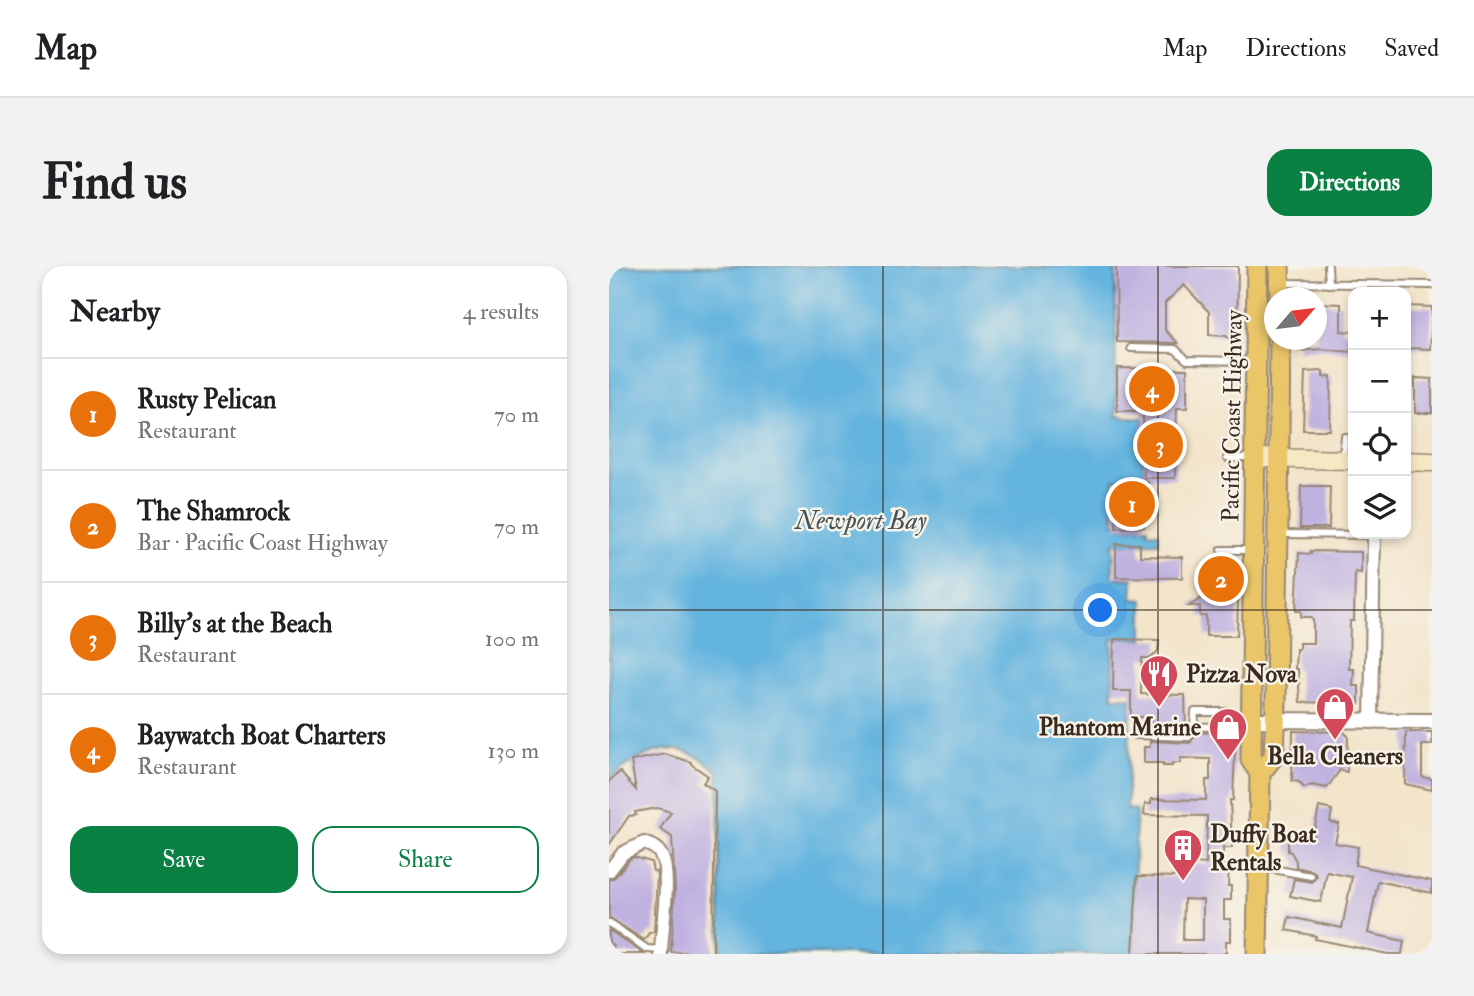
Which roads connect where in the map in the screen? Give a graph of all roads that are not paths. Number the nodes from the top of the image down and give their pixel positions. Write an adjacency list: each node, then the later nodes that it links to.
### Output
1 (1257, 266): 8 (highway, Pacific Coast Highway)
2 (1328, 266): 4 (lane)
3 (1280, 282): 4 (lane)
4 (1329, 284): 5 (lane)
5 (1432, 285)
6 (1131, 348): 8 (lane)
7 (1280, 350): 12 (highway, Pacific Coast Highway)
8 (1257, 361): 11 (highway, Pacific Coast Highway)
9 (1345, 437): 13 (lane)
10 (1227, 458): 11 (lane)
11 (1256, 458): 12 (main road); 20 (highway, Pacific Coast Highway)
12 (1277, 458): 13 (main road); 16 (highway, Pacific Coast Highway)
13 (1348, 460)
14 (1411, 461): 15 (main road)
15 (1432, 462)
16 (1276, 534): 17 (lane); 22 (highway, Pacific Coast Highway)
17 (1348, 534)
18 (1374, 539): 24 (street)
19 (1221, 550): 20 (lane)
20 (1254, 550): 21 (highway, Pacific Coast Highway)
21 (1246, 720): 22 (street); 25 (lane); 25 (lane); 27 (highway, Pacific Coast Highway)
22 (1275, 720): 24 (street); 27 (highway, Pacific Coast Highway)
23 (1432, 721): 24 (street)
24 (1371, 722)
25 (1194, 727): 26 (lane)
26 (1136, 735)
27 (1260, 773): 28 (highway, Pacific Coast Highway)
28 (1258, 869): 30 (lane); 33 (highway, Pacific Coast Highway)
29 (609, 871): 32 (street)
30 (1311, 876)
31 (609, 923): 32 (lane)
32 (661, 952)
33 (1257, 954)

